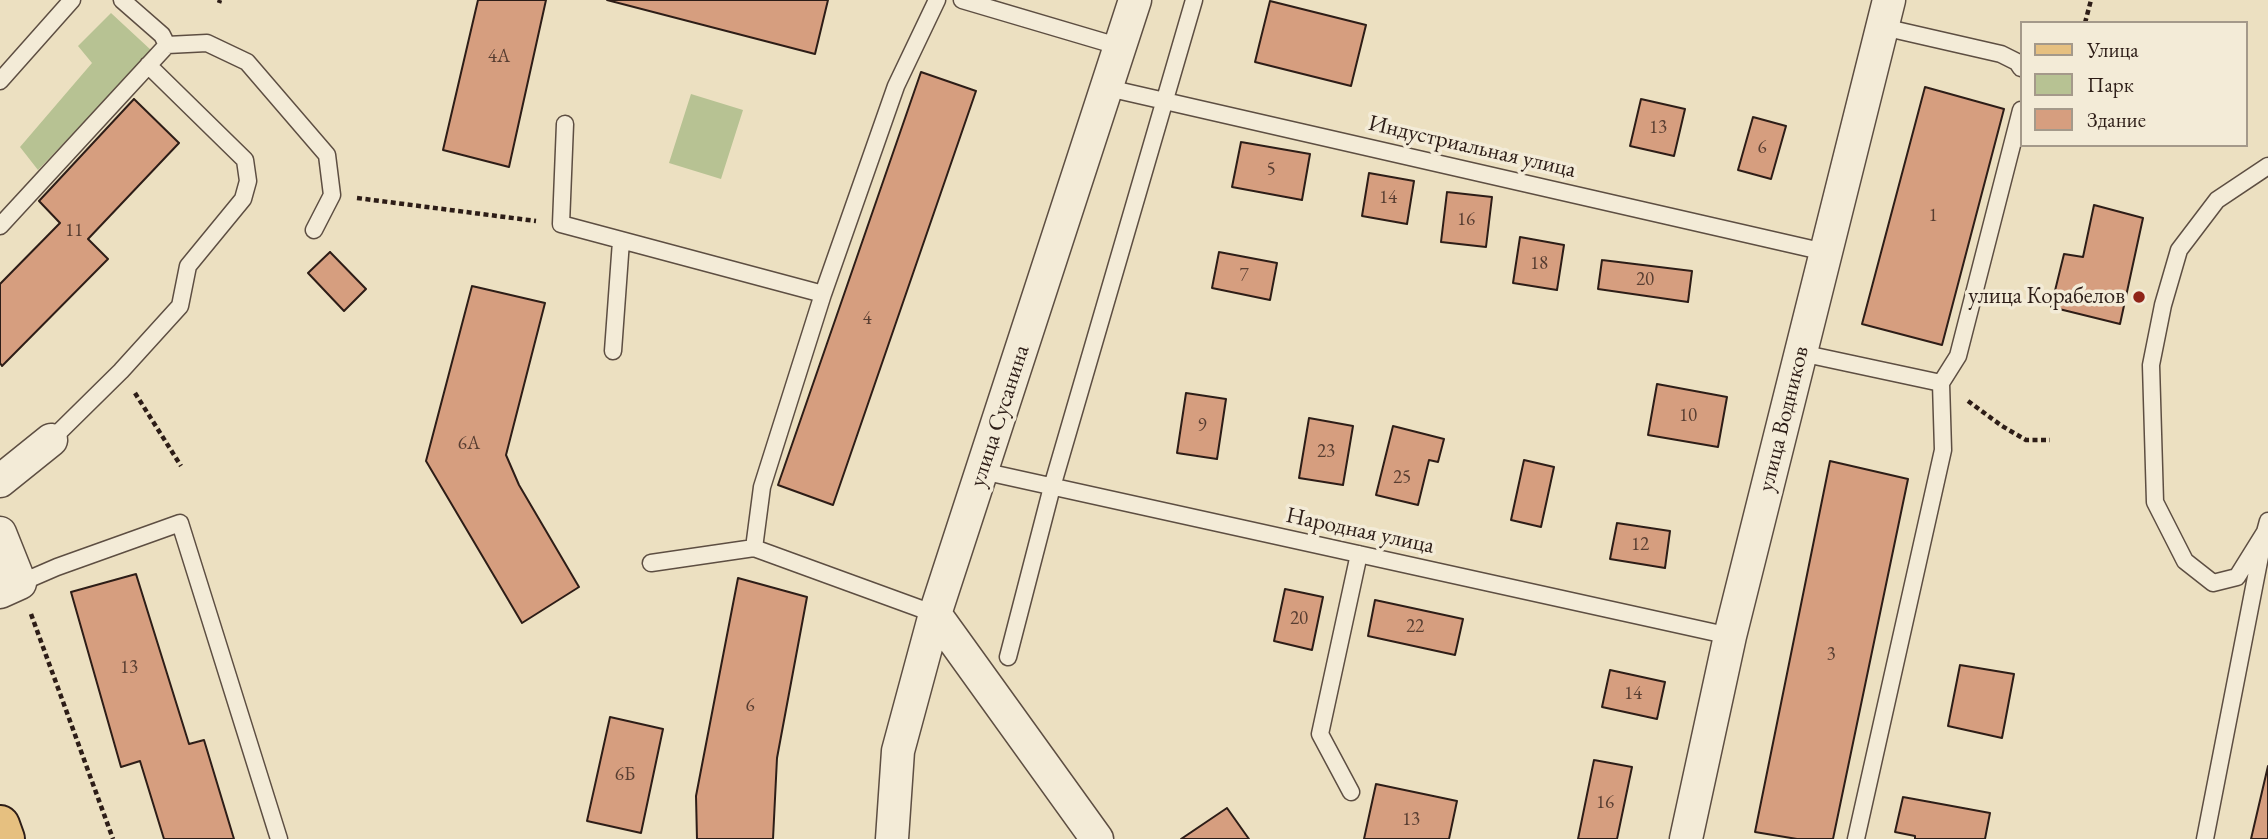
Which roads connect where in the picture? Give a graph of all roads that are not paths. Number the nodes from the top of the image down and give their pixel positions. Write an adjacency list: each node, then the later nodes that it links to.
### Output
1 (72, 0): 12 (lane)
2 (122, 0): 8 (lane)
3 (937, 0): 22 (lane)
4 (962, 0): 9 (lane)
5 (1135, 0): 9 (street, улица Сусанина)
6 (1194, 0): 14 (lane)
7 (1886, 13): 11 (lane); 21 (street, улица Водников)
8 (167, 45): 10 (lane); 19 (lane)
9 (1121, 47): 13 (street, улица Сусанина)
10 (148, 65): 18 (lane); 26 (lane)
11 (2020, 66)
12 (0, 81)
13 (1108, 88): 14 (lane, Индустриальная улица); 27 (street, улица Сусанина)
14 (1166, 101): 21 (lane, Индустриальная улица); 29 (lane)
15 (2020, 114): 25 (lane)
16 (565, 124): 20 (lane)
17 (2268, 166): 30 (lane)
18 (0, 226)
19 (314, 230)
20 (621, 241): 22 (lane); 23 (lane)
21 (1825, 251): 24 (street, улица Водников)
22 (823, 294): 32 (lane)
23 (613, 351)
24 (1801, 353): 25 (lane); 37 (street, улица Водников)
25 (1941, 383): 46 (lane)
26 (51, 440): 28 (street)
27 (982, 471): 29 (lane, Народная улица); 36 (street, улица Сусанина)
28 (0, 481)
29 (1052, 487): 33 (lane, Народная улица); 38 (lane)
30 (2267, 526): 47 (lane)
31 (0, 533): 35 (street)
32 (754, 548): 34 (lane); 36 (lane)
33 (1359, 554): 37 (lane, Народная улица); 39 (lane)
34 (651, 563)
35 (10, 588): 42 (lane)
36 (935, 614): 43 (street, улица Сусанина); 44 (street)
37 (1730, 636): 45 (street, улица Водников)
38 (1008, 657)
39 (1351, 792)
40 (0, 825): 41 (main road)
41 (5, 839)
42 (279, 839)
43 (892, 839)
44 (1097, 839)
45 (1686, 839)
46 (1856, 839)
47 (2205, 839)

